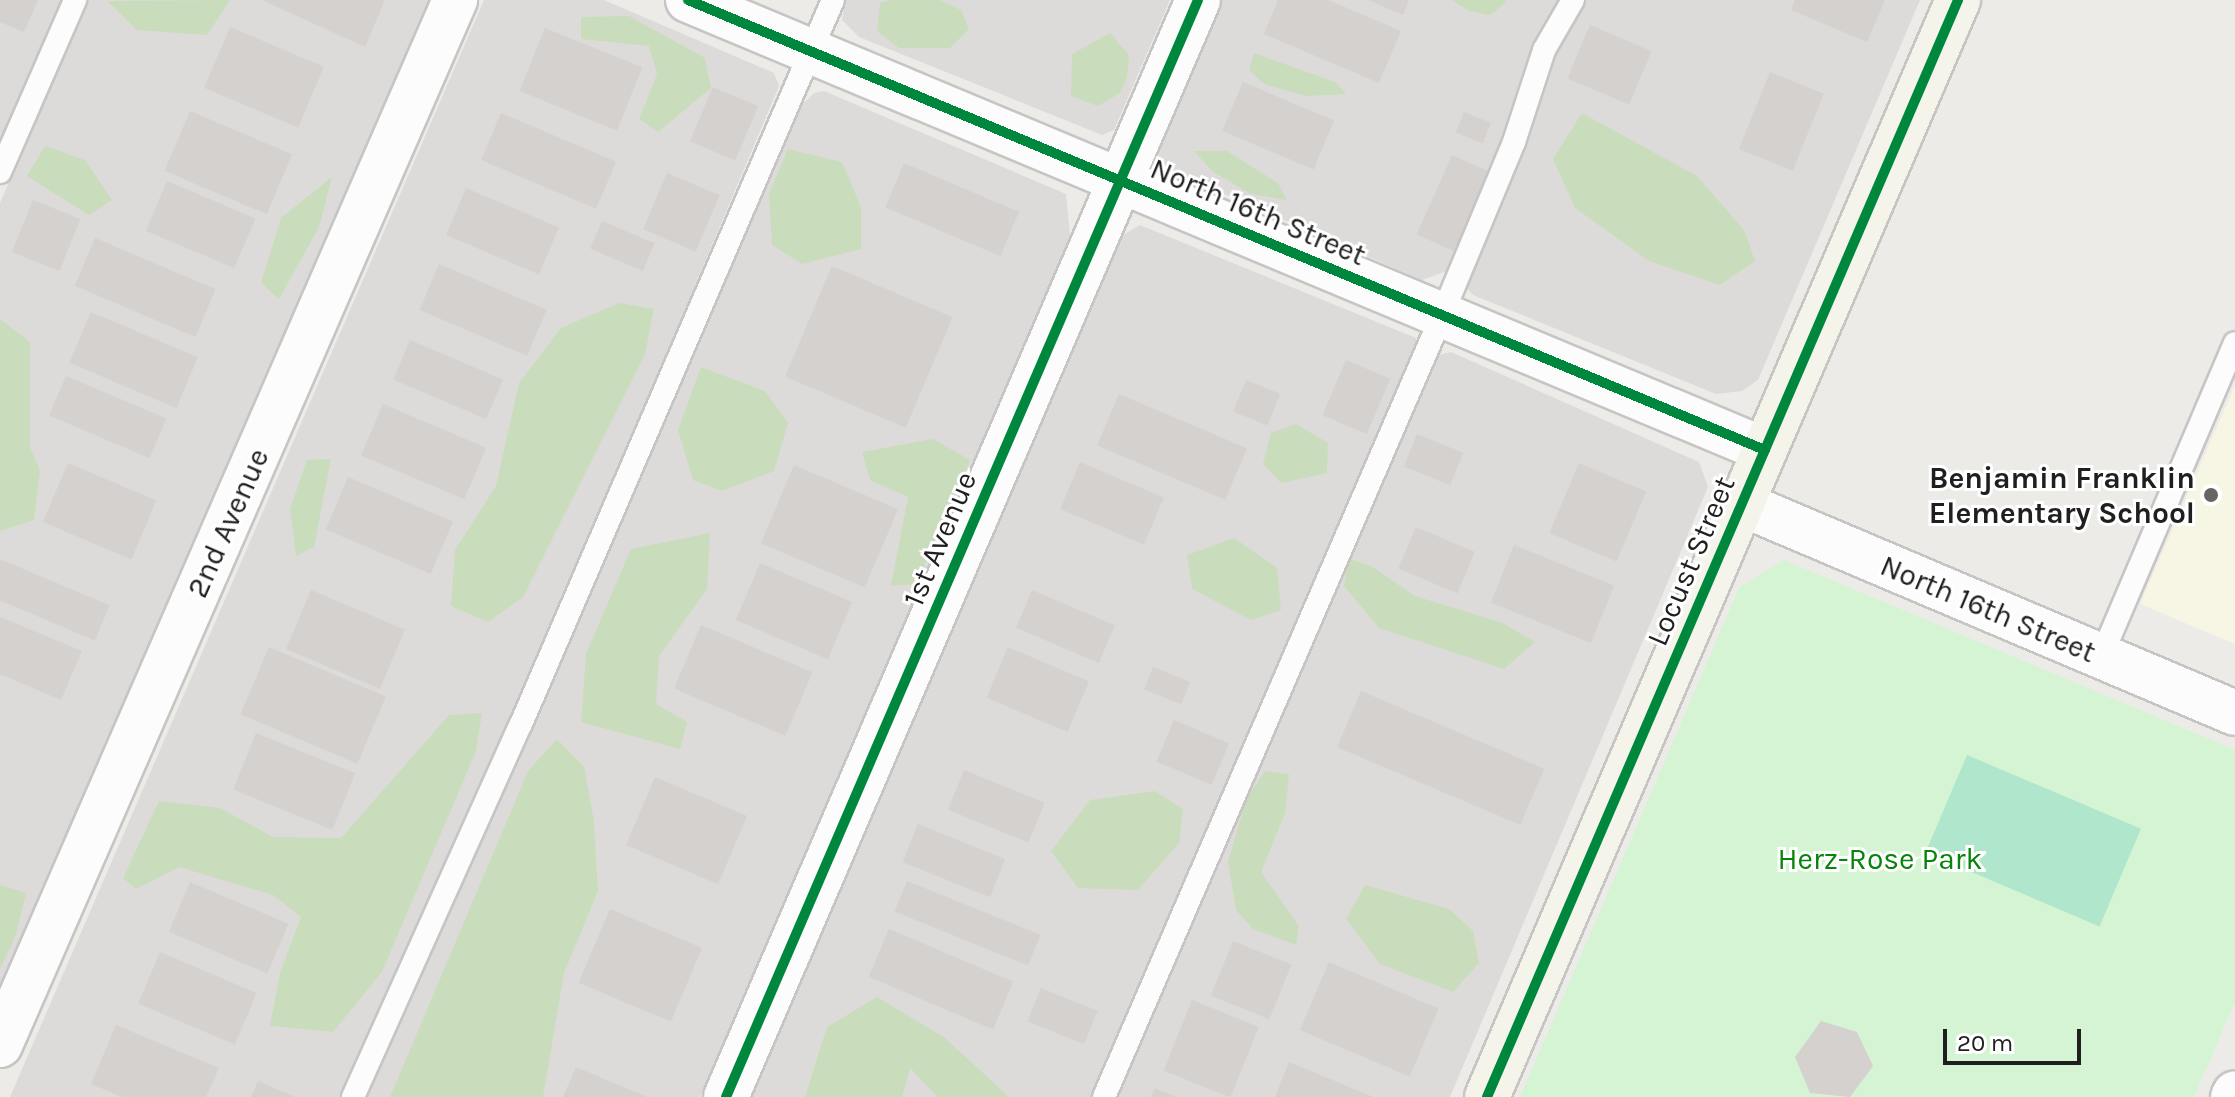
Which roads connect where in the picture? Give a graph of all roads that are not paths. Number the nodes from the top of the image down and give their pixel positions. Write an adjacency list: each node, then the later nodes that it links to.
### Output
1 (75, 0): 9 (lane)
2 (455, 0): 17 (street, 2nd Avenue)
3 (688, 0): 8 (street, North 16th Street)
4 (833, 0): 8 (lane)
5 (1198, 0): 10 (street, 1st Avenue)
6 (1573, 0): 11 (lane)
7 (1958, 0): 13 (street, Locust Street)
8 (811, 52): 10 (street, North 16th Street); 18 (lane)
9 (0, 172)
10 (1120, 181): 11 (street, North 16th Street); 19 (street, 1st Avenue)
11 (1442, 315): 13 (street, North 16th Street); 20 (lane)
12 (2235, 343): 15 (lane)
13 (1765, 450): 14 (street, Locust Street)
14 (1742, 504): 15 (street, North 16th Street); 21 (street, Locust Street)
15 (2101, 657): 16 (street, North 16th Street)
16 (2235, 713)
17 (0, 1045)
18 (353, 1097)
19 (726, 1097)
20 (1104, 1097)
21 (1487, 1097)

